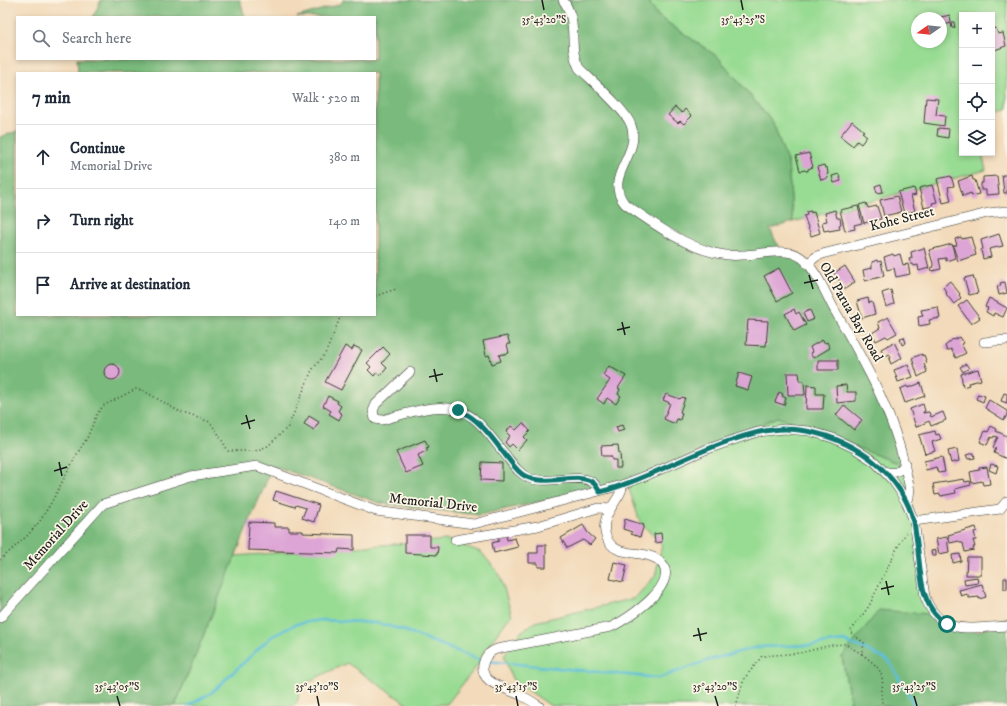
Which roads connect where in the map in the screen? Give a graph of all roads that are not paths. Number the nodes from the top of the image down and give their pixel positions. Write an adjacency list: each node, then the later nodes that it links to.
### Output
1 (563, 0): 3 (street, Old Parua Bay Road)
2 (1007, 211): 3 (street, Kohe Street)
3 (807, 264): 7 (street, Old Parua Bay Road)
4 (1007, 340): 5 (street)
5 (984, 342)
6 (410, 372): 10 (street)
7 (905, 464): 8 (street); 12 (street, Old Parua Bay Road)
8 (884, 471): 9 (street, Memorial Drive); 12 (street, Memorial Drive)
9 (622, 485): 10 (street, Memorial Drive); 13 (street)
10 (600, 492): 16 (street, Memorial Drive)
11 (1007, 501): 14 (street)
12 (907, 504): 14 (street, Memorial Drive)
13 (610, 509): 15 (street); 18 (street)
14 (914, 521): 17 (street, Memorial Drive)
15 (455, 540)
16 (0, 618)
17 (1007, 626)
18 (539, 706)

